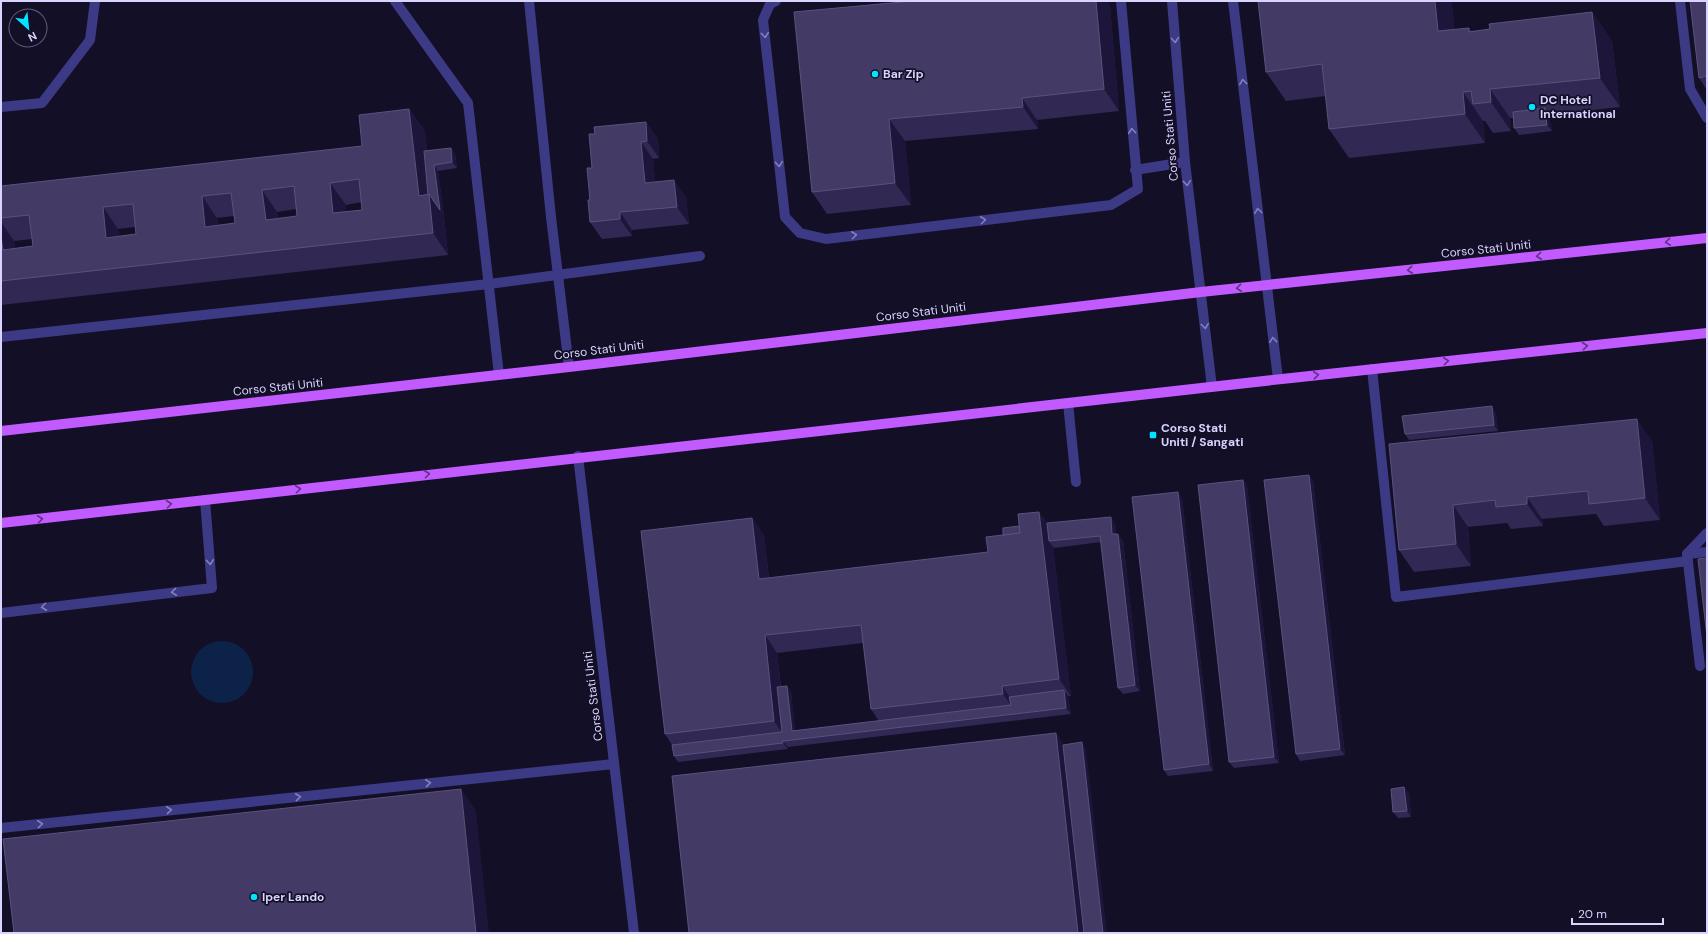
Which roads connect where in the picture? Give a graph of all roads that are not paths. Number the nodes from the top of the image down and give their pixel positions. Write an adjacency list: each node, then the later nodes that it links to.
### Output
1 (96, 1): 9 (street)
2 (395, 1): 16 (street)
3 (529, 1): 15 (street)
4 (776, 1): 12 (street, one-way to 12)
5 (1121, 1): 12 (street, one-way to 5)
6 (1172, 1): 11 (street, Corso Stati Uniti, one-way to 11)
7 (1233, 1): 17 (street, one-way to 7)
8 (1680, 1): 10 (street)
9 (1, 108)
10 (1707, 118)
11 (1185, 162): 12 (street); 18 (street, Corso Stati Uniti, one-way to 18)
12 (1135, 170)
13 (1707, 238): 17 (main road, Corso Stati Uniti, one-way to 17)
14 (700, 256): 15 (street)
15 (558, 275): 16 (street); 21 (street)
16 (489, 284): 20 (street); 23 (street)
17 (1267, 285): 18 (main road, Corso Stati Uniti, one-way to 18); 24 (street, one-way to 17)
18 (1201, 292): 21 (main road, Corso Stati Uniti); 25 (street, Corso Stati Uniti, one-way to 25)
19 (1707, 333): 22 (main road, one-way to 19)
20 (1, 336)
21 (569, 367): 23 (main road, Corso Stati Uniti)
22 (1372, 369): 24 (main road, one-way to 22); 34 (street)
23 (499, 375): 27 (main road, Corso Stati Uniti)
24 (1278, 379): 25 (main road)
25 (1212, 387): 26 (main road)
26 (1068, 403): 28 (main road); 29 (street)
27 (1, 431)
28 (578, 456): 30 (main road, one-way to 28); 37 (street, Corso Stati Uniti)
29 (1076, 482)
30 (205, 500): 31 (main road, one-way to 30); 35 (street, one-way to 35)
31 (1, 523)
32 (1707, 533): 34 (street)
33 (1707, 552): 34 (street)
34 (1687, 558): 36 (street)
35 (1, 613)
36 (1700, 666)
37 (614, 764): 38 (street, one-way to 37); 39 (street, Corso Stati Uniti)
38 (1, 828)
39 (634, 933)

